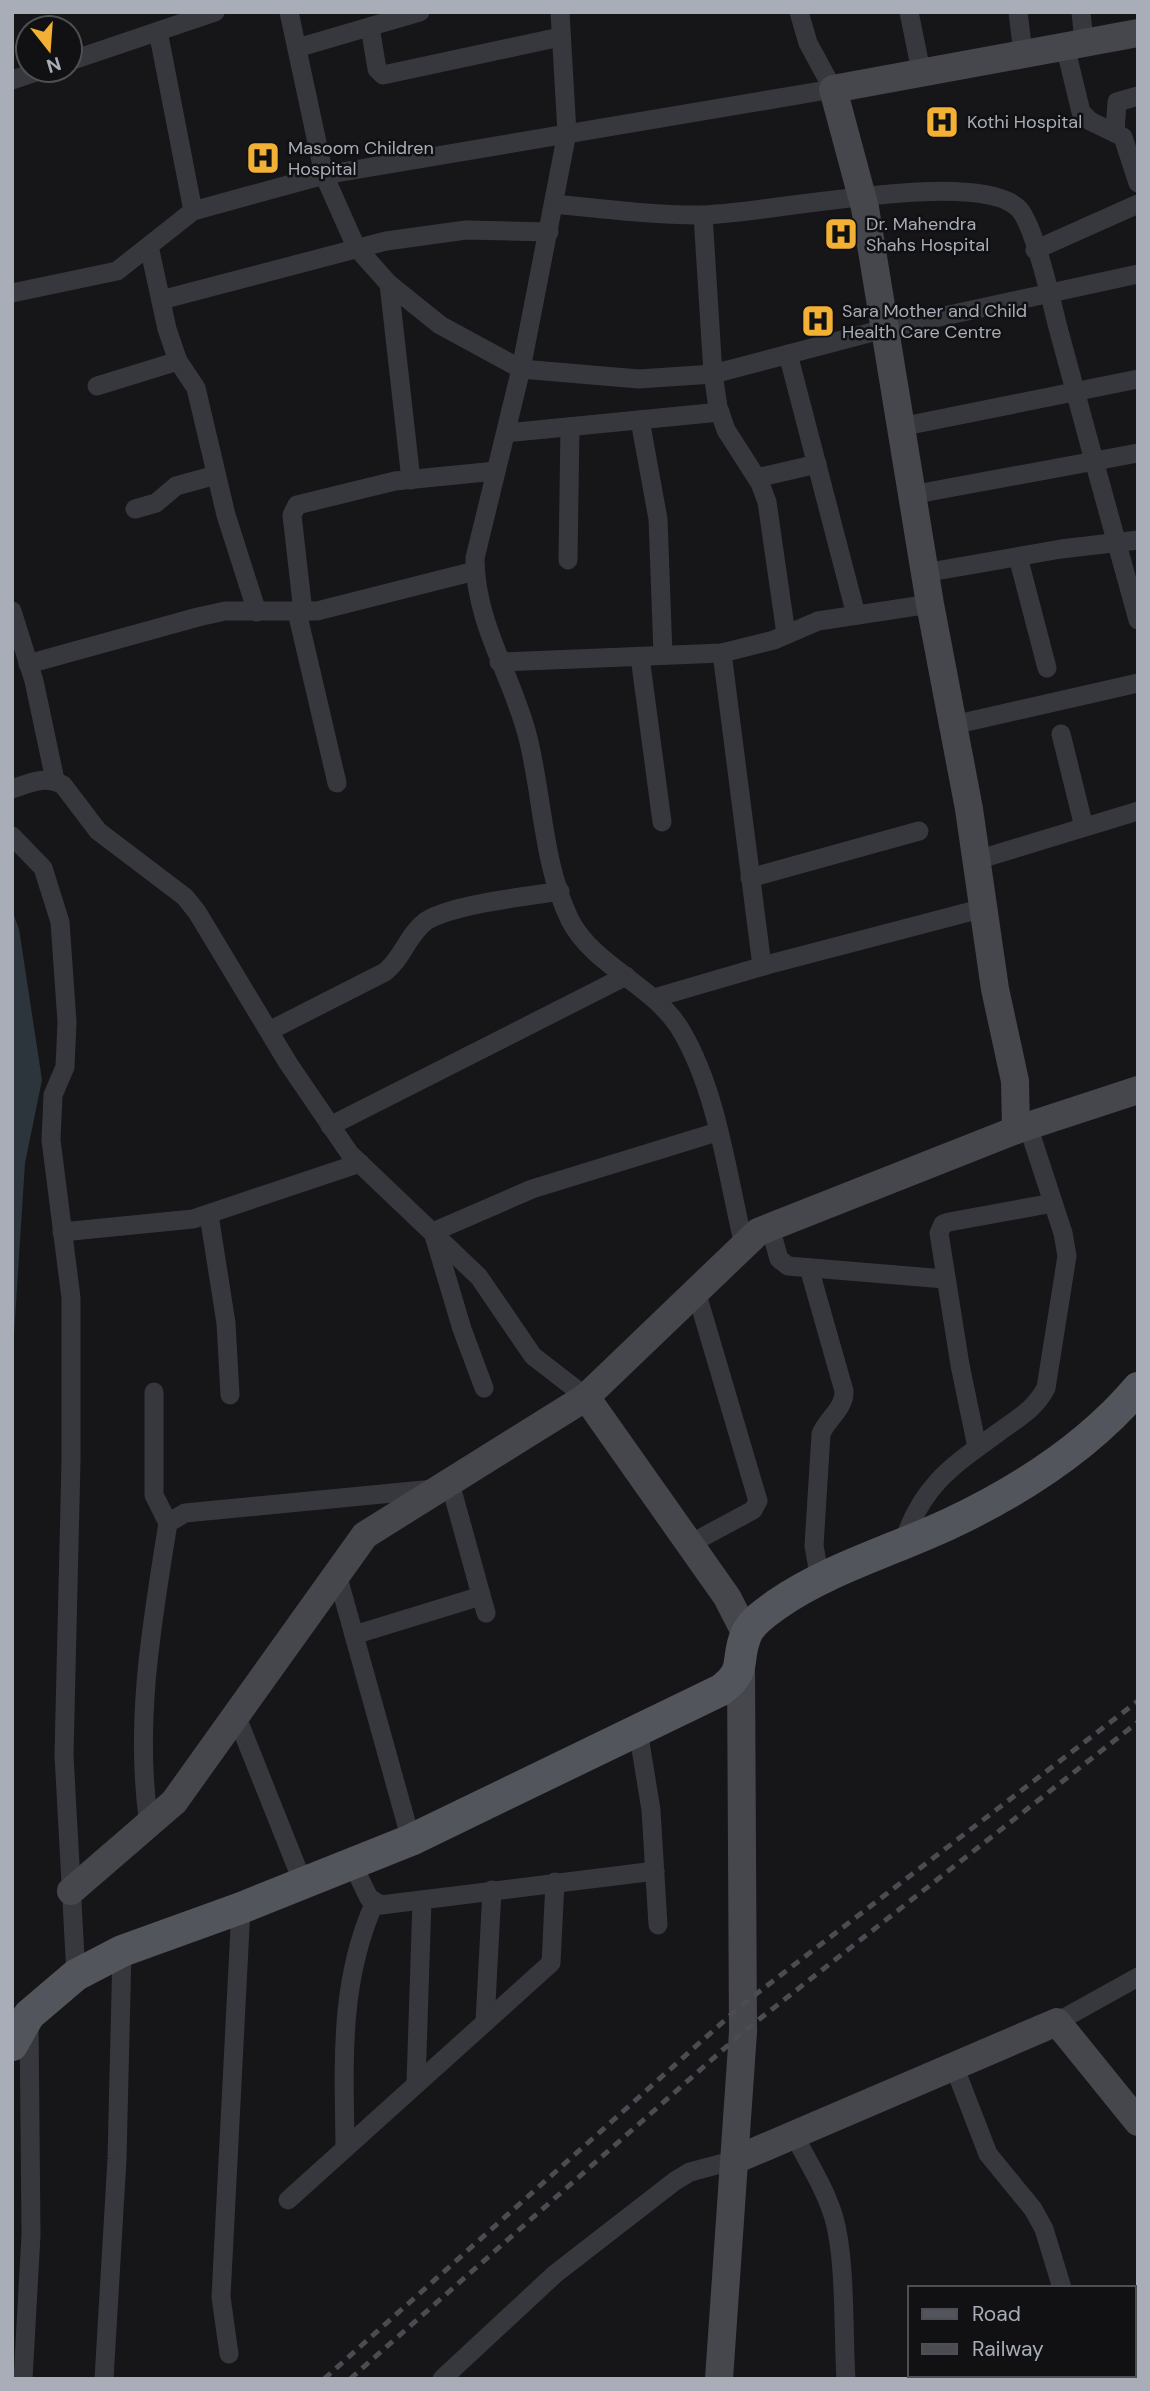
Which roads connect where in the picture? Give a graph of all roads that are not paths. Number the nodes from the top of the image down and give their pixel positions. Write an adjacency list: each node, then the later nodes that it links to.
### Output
1 (215, 12): 10 (street)
2 (289, 12): 14 (street)
3 (420, 12): 9 (street)
4 (560, 12): 12 (street)
5 (799, 12): 18 (street)
6 (909, 12): 17 (street)
7 (1018, 12): 15 (street)
8 (1081, 12): 13 (street)
9 (370, 27): 12 (street); 14 (street)
10 (158, 31): 16 (street); 27 (street)
11 (1138, 33): 13 (street)
12 (560, 37): 21 (street)
13 (1074, 44): 15 (street); 20 (street)
14 (297, 48): 22 (street)
15 (1023, 53): 17 (street)
16 (84, 56)
17 (921, 71): 18 (street)
18 (833, 89): 21 (street); 24 (street)
19 (1138, 96): 20 (street)
20 (1115, 132): 23 (street)
21 (567, 133): 22 (street); 25 (street)
22 (324, 175): 27 (street); 31 (street)
23 (1138, 183)
24 (862, 195): 28 (street); 32 (street); 38 (street)
25 (554, 204): 28 (street); 29 (street)
26 (1138, 204): 32 (street)
27 (193, 211): 30 (street)
28 (703, 215): 42 (street)
29 (548, 232): 31 (street); 41 (street)
30 (149, 246): 35 (street); 37 (street)
31 (356, 247): 34 (street); 37 (street)
32 (1035, 250): 36 (street)
33 (1138, 274): 36 (street)
34 (389, 284): 41 (street); 57 (street)
35 (12, 293)
36 (1049, 293): 38 (street); 45 (street)
37 (161, 300): 40 (street)
38 (884, 329): 39 (street); 49 (street)
39 (788, 354): 42 (street); 53 (street)
40 (178, 361): 44 (street); 55 (street)
41 (521, 369): 42 (street); 50 (street)
42 (713, 374): 46 (street)
43 (1138, 379): 45 (street)
44 (97, 386)
45 (1075, 391): 49 (street); 52 (street)
46 (720, 412): 47 (street); 56 (street)
47 (640, 420): 48 (street); 74 (street)
48 (570, 427): 50 (street); 63 (street)
49 (900, 427): 58 (street)
50 (506, 433): 54 (street)
51 (1138, 453): 52 (street)
52 (1094, 461): 58 (street); 61 (street)
53 (817, 464): 56 (street); 70 (street)
54 (496, 471): 57 (street); 64 (street)
55 (216, 475): 59 (street); 68 (street)
56 (757, 478): 72 (street)
57 (411, 480): 69 (street)
58 (911, 495): 65 (street)
59 (135, 509)
60 (1138, 540): 61 (street)
61 (1116, 543): 62 (street); 71 (street)
62 (1018, 557): 65 (street); 78 (street)
63 (568, 560)
64 (475, 571): 69 (street); 76 (street)
65 (924, 573): 66 (street)
66 (930, 604): 70 (street); 80 (street)
67 (12, 611): 77 (street)
68 (257, 612): 69 (street); 77 (street)
69 (300, 612): 83 (street)
70 (856, 615): 72 (street)
71 (1138, 620)
72 (786, 634): 73 (street)
73 (722, 653): 74 (street); 91 (street)
74 (663, 655): 75 (street)
75 (640, 657): 76 (street); 86 (street)
76 (499, 662): 92 (street)
77 (28, 664): 82 (street)
78 (1047, 668)
79 (1138, 683): 80 (street)
80 (953, 725): 90 (street)
81 (1061, 734): 87 (street)
82 (55, 780): 84 (street); 97 (street)
83 (337, 783)
84 (12, 789)
85 (1138, 811): 87 (street)
86 (662, 822)
87 (1084, 827): 90 (street)
88 (919, 831): 91 (street)
89 (12, 836): 107 (street)
90 (977, 860): 93 (street)
91 (750, 878): 94 (street)
92 (560, 891): 95 (street); 97 (street)
93 (984, 908): 94 (street); 100 (street)
94 (762, 966): 96 (street)
95 (626, 976): 96 (street); 99 (street)
96 (654, 998): 101 (street)
97 (269, 1031): 99 (street)
98 (1138, 1090): 100 (street)
99 (330, 1126): 102 (street)
100 (1022, 1128): 103 (street); 105 (street)
101 (717, 1132): 106 (street); 108 (street)
102 (360, 1163): 104 (street); 106 (street)
103 (1054, 1203): 110 (street); 117 (street)
104 (209, 1214): 107 (street); 115 (street)
105 (770, 1227): 108 (street); 109 (street)
106 (433, 1231): 112 (street); 116 (street)
107 (62, 1232): 136 (street)
108 (744, 1245): 111 (street)
109 (809, 1268): 110 (street); 123 (street)
110 (945, 1279): 117 (street)
111 (696, 1291): 116 (street); 120 (street)
112 (484, 1388)
113 (1138, 1388): 121 (main road)
114 (154, 1392): 119 (street)
115 (230, 1395)
116 (586, 1397): 118 (street); 120 (street)
117 (977, 1447): 121 (street)
118 (446, 1486): 119 (street); 122 (street); 125 (street)
119 (168, 1523): 129 (street)
120 (690, 1544): 124 (street)
121 (903, 1544): 123 (main road)
122 (337, 1574): 125 (street); 127 (street)
123 (820, 1579): 124 (main road)
124 (746, 1634): 126 (main road)
125 (354, 1635): 130 (street)
126 (741, 1669): 128 (main road); 153 (street)
127 (236, 1715): 129 (street); 134 (street)
128 (638, 1730): 130 (main road); 132 (street)
129 (149, 1824): 136 (street)
130 (411, 1840): 131 (main road)
131 (352, 1863): 134 (main road); 138 (street)
132 (655, 1871): 133 (street); 140 (street)
133 (555, 1882): 135 (street); 145 (street)
134 (303, 1883): 139 (main road)
135 (492, 1890): 137 (street); 145 (street)
136 (71, 1891): 142 (street)
137 (422, 1900): 138 (street); 149 (street)
138 (374, 1903): 152 (street)
139 (241, 1908): 141 (main road); 156 (street)
140 (658, 1925)
141 (122, 1951): 142 (main road); 158 (street)
142 (76, 1975): 144 (main road)
143 (1138, 1977): 146 (street)
144 (21, 2018): 147 (main road); 157 (street)
145 (485, 2022): 149 (street)
146 (1057, 2022): 148 (street); 150 (street)
147 (12, 2045)
148 (954, 2066): 151 (street); 155 (street)
149 (416, 2084): 152 (street)
150 (1138, 2122)
151 (794, 2135): 153 (street); 161 (street)
152 (345, 2147): 154 (street)
153 (736, 2160): 159 (street); 160 (street)
154 (288, 2200)
155 (1061, 2286)
156 (229, 2354)
157 (23, 2379)
158 (104, 2379)
159 (442, 2379)
160 (719, 2379)
161 (846, 2379)

